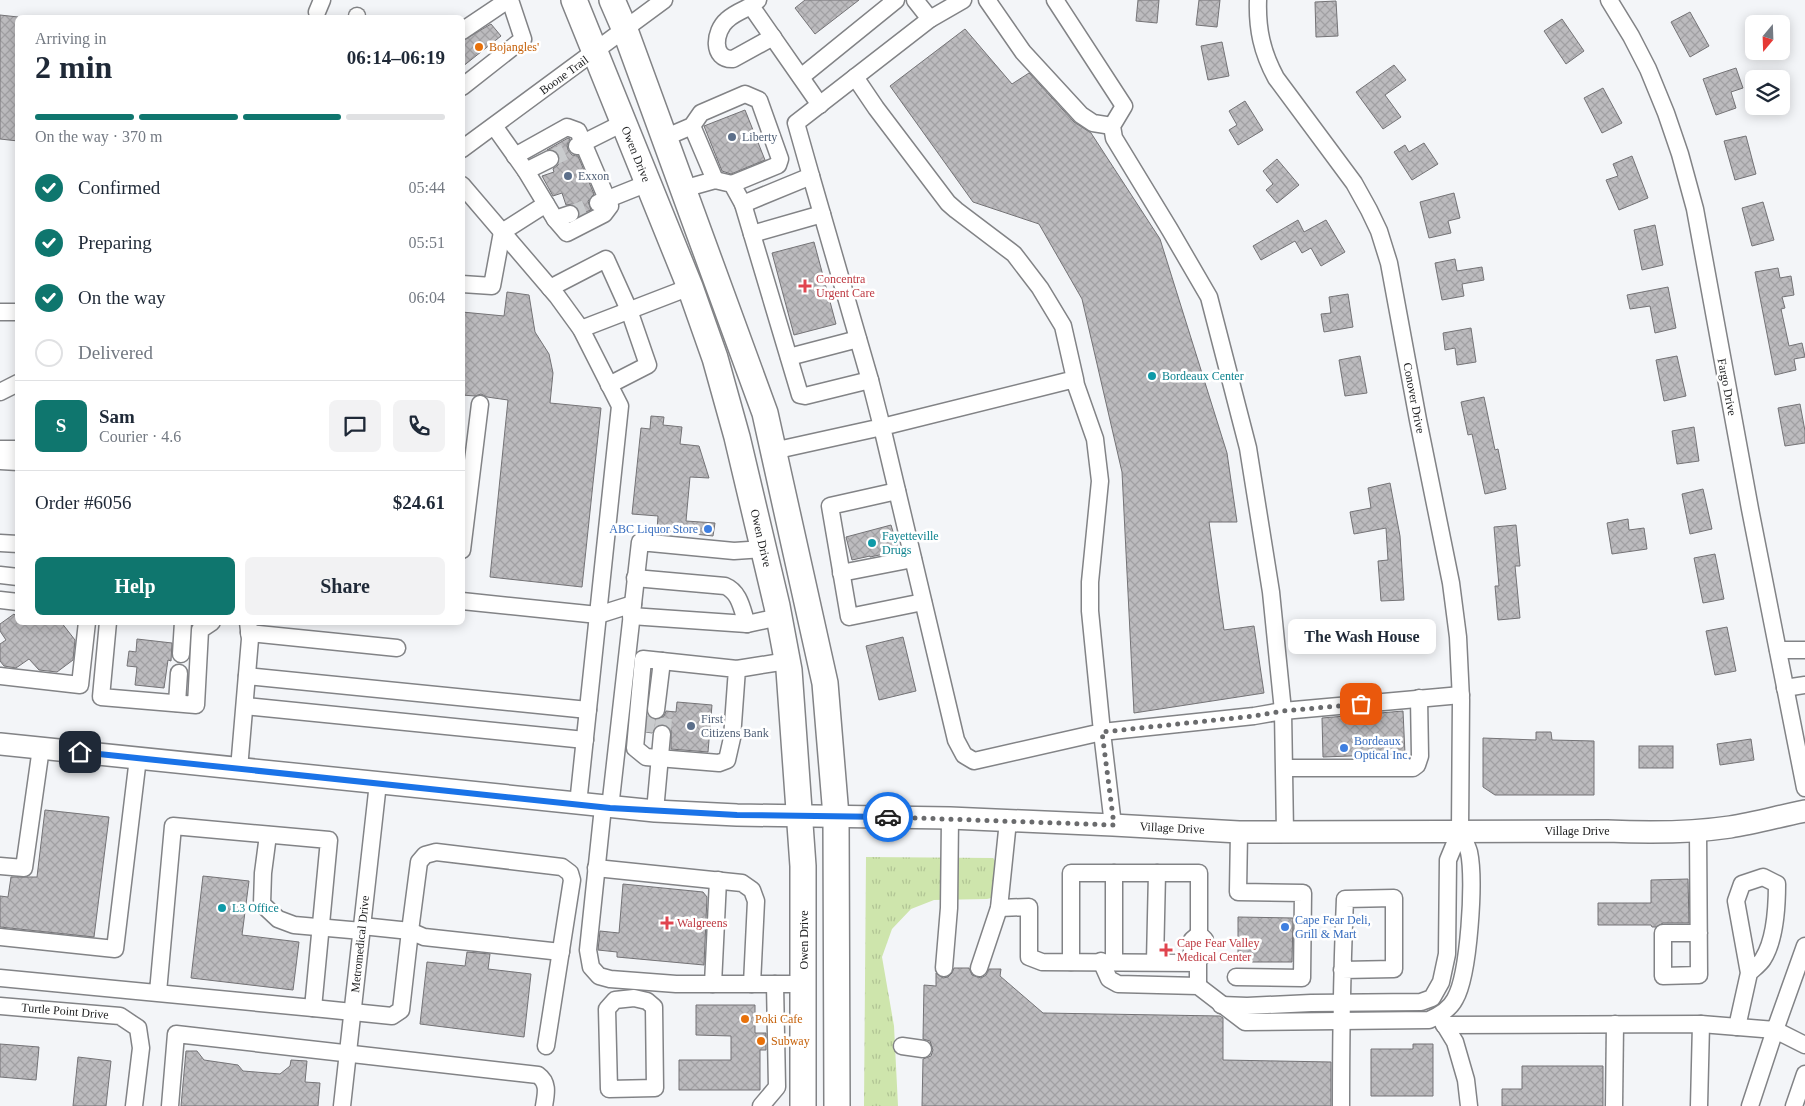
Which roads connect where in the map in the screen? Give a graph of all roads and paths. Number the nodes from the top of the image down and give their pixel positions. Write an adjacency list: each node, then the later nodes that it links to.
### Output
1 (509, 0): 14 (street); 20 (street)
2 (574, 0): 17 (highway, Owen Drive)
3 (612, 0): 15 (highway)
4 (664, 0): 15 (street, Boone Trail)
5 (896, 0): 18 (street)
6 (915, 0): 13 (street)
7 (963, 0): 13 (street)
8 (987, 0): 25 (street)
9 (1055, 0): 25 (street)
10 (1258, 0): 98 (street, Conover Drive)
11 (1609, 0): 87 (street, Fargo Drive)
12 (755, 3): 16 (street); 16 (street)
13 (930, 19): 19 (street)
14 (465, 30)
15 (625, 30): 17 (street, Boone Trail); 26 (highway)
16 (773, 37): 18 (street)
17 (596, 52): 22 (highway, Owen Drive); 23 (street, Boone Trail)
18 (801, 77): 21 (street)
19 (855, 77): 21 (street); 53 (street)
20 (465, 85)
21 (820, 105): 32 (street)
22 (623, 123): 27 (street); 34 (highway, Owen Drive)
23 (494, 126): 28 (street, Boone Trail); 29 (street)
24 (692, 126): 26 (street); 33 (street); 35 (street)
25 (1112, 126): 104 (street)
26 (664, 138): 36 (highway)
27 (581, 145): 29 (street); 37 (street)
28 (465, 147)
29 (515, 156): 31 (street)
30 (550, 159): 31 (street)
31 (526, 171): 39 (street)
32 (811, 176): 40 (street); 41 (street)
33 (715, 180): 35 (street); 36 (street)
34 (648, 183): 37 (street); 45 (highway, Owen Drive)
35 (732, 184): 40 (street)
36 (683, 188): 61 (highway)
37 (603, 201): 39 (street)
38 (468, 204): 42 (street)
39 (546, 204): 42 (street)
40 (743, 204): 43 (street)
41 (822, 214): 43 (street); 51 (street)
42 (502, 232): 44 (street); 46 (street)
43 (752, 234): 52 (street)
44 (465, 284)
45 (690, 287): 47 (street); 67 (highway, Owen Drive)
46 (550, 288): 47 (street); 50 (street)
47 (629, 310): 50 (street); 56 (street)
48 (0, 312): 49 (street)
49 (15, 312)
50 (581, 329): 56 (street)
51 (858, 339): 52 (street); 54 (street)
52 (789, 357): 54 (street)
53 (1075, 379): 59 (street); 105 (street)
54 (870, 380): 59 (street)
55 (15, 384): 57 (street)
56 (609, 385): 78 (street)
57 (0, 392)
58 (480, 404): 64 (street)
59 (882, 427): 61 (street); 63 (street)
60 (0, 448): 62 (street)
61 (773, 451): 121 (highway)
62 (13, 460)
63 (897, 491): 68 (street); 69 (street)
64 (465, 526)
65 (0, 542): 66 (street)
66 (15, 544)
67 (764, 549): 72 (street); 79 (highway, Owen Drive)
68 (913, 559): 69 (street); 76 (street)
69 (841, 573): 76 (street)
70 (0, 575): 71 (street)
71 (15, 576)
72 (636, 578): 77 (street); 80 (street)
73 (0, 600): 75 (street)
74 (465, 601): 78 (street)
75 (15, 602)
76 (923, 602): 105 (street)
77 (632, 610): 78 (street); 80 (street); 117 (street)
78 (598, 615): 102 (street)
79 (779, 617): 80 (street); 91 (highway, Owen Drive)
80 (747, 624)
81 (87, 625): 94 (street)
82 (108, 625): 100 (street)
83 (183, 625): 89 (street)
84 (201, 625): 100 (street)
85 (248, 628): 86 (street); 95 (street)
86 (397, 648)
87 (1778, 650): 88 (street); 97 (street, Fargo Drive)
88 (1805, 650)
89 (181, 654)
90 (657, 660): 92 (street); 103 (street); 110 (street)
91 (787, 661): 92 (street); 120 (highway, Owen Drive)
92 (738, 669): 110 (street)
93 (179, 673): 100 (street)
94 (0, 676)
95 (247, 676): 101 (street); 102 (street)
96 (1805, 685): 97 (street)
97 (1785, 688): 115 (street, Fargo Drive)
98 (1461, 695): 99 (street); 125 (street, Conover Drive)
99 (1419, 698): 104 (street); 112 (street)
100 (177, 703)
101 (244, 706): 107 (street); 113 (street)
102 (588, 710): 107 (street)
103 (656, 710)
104 (1283, 711): 105 (street); 112 (street)
105 (1102, 732): 124 (street)
106 (654, 733): 110 (street)
107 (585, 740): 116 (street)
108 (0, 744): 109 (main road, Village Drive)
109 (41, 748): 111 (main road, Village Drive); 130 (street)
110 (651, 757): 118 (street)
111 (138, 758): 113 (main road, Village Drive); 140 (street)
112 (1285, 768): 128 (street)
113 (239, 769): 114 (main road, Village Drive)
114 (378, 783): 116 (main road, Village Drive); 137 (street, Metromedical Drive)
115 (1805, 788)
116 (578, 804): 117 (main road, Village Drive)
117 (606, 807): 118 (main road, Village Drive); 131 (street)
118 (655, 811): 120 (main road, Village Drive)
119 (1805, 811): 126 (main road, Village Drive)
120 (800, 815): 121 (main road, Village Drive); 158 (highway, Owen Drive)
121 (836, 816): 122 (main road, Village Drive); 187 (highway)
122 (950, 818): 123 (main road, Village Drive); 147 (street)
123 (1008, 821): 124 (main road, Village Drive); 135 (street)
124 (1114, 825): 127 (main road, Village Drive)
125 (1460, 831): 126 (main road, Village Drive); 128 (main road, Village Drive); 161 (street); 169 (street)
126 (1698, 831): 139 (street)
127 (1239, 832): 128 (main road, Village Drive); 151 (street)
128 (1285, 832)
129 (268, 834): 136 (street); 136 (street); 160 (street)
130 (0, 866)
131 (596, 868): 134 (street); 153 (street)
132 (1114, 873): 133 (street); 143 (street); 145 (street)
133 (1157, 873): 144 (street); 146 (street)
134 (718, 880): 155 (street); 156 (street)
135 (999, 908): 145 (street); 148 (street)
136 (321, 927): 137 (street); 166 (street)
137 (362, 928): 138 (street); 168 (street, Metromedical Drive)
138 (410, 931): 142 (street); 142 (street); 168 (street)
139 (1699, 933)
140 (0, 937)
141 (1805, 946): 174 (street)
142 (561, 952): 176 (street)
143 (1108, 961): 145 (street); 146 (street); 159 (street)
144 (1198, 961): 146 (street); 159 (street)
145 (1071, 962)
146 (1155, 962)
147 (944, 968)
148 (979, 968)
149 (1342, 970): 149 (street); 163 (street)
150 (1749, 973): 150 (street); 173 (street)
151 (1236, 977)
152 (0, 978): 154 (street)
153 (654, 982): 155 (street); 162 (street)
154 (59, 983): 160 (street); 167 (street)
155 (713, 984): 156 (street)
156 (752, 984): 157 (street)
157 (775, 984): 158 (street); 185 (street)
158 (804, 984): 186 (highway, Owen Drive)
159 (1198, 986): 164 (street)
160 (158, 992): 166 (street)
161 (1432, 998): 163 (street); 169 (street)
162 (646, 1001): 162 (street)
163 (1341, 1003): 164 (street); 170 (street)
164 (1221, 1005): 170 (street)
165 (0, 1006): 167 (street, Turtle Point Drive)
166 (313, 1008): 168 (street)
167 (56, 1010): 181 (street, Turtle Point Drive)
168 (353, 1011): 179 (street, Metromedical Drive)
169 (1442, 1020): 170 (street); 171 (street); 189 (street)
170 (1340, 1021): 188 (street)
171 (1615, 1024): 172 (street); 190 (street)
172 (1701, 1024): 173 (street); 191 (street)
173 (1737, 1027): 174 (street)
174 (1775, 1030): 175 (street); 192 (street)
175 (1805, 1045)
176 (546, 1046)
177 (902, 1046): 178 (street)
178 (923, 1049)
179 (348, 1054): 182 (street); 183 (street, Metromedical Drive); 184 (street)
180 (1805, 1074): 193 (street)
181 (134, 1106)
182 (170, 1106)
183 (342, 1106)
184 (544, 1106)
185 (761, 1106)
186 (803, 1106)
187 (837, 1106)
188 (1341, 1106)
189 (1468, 1106)
190 (1614, 1106)
191 (1699, 1106)
192 (1750, 1106)
193 (1794, 1106)

